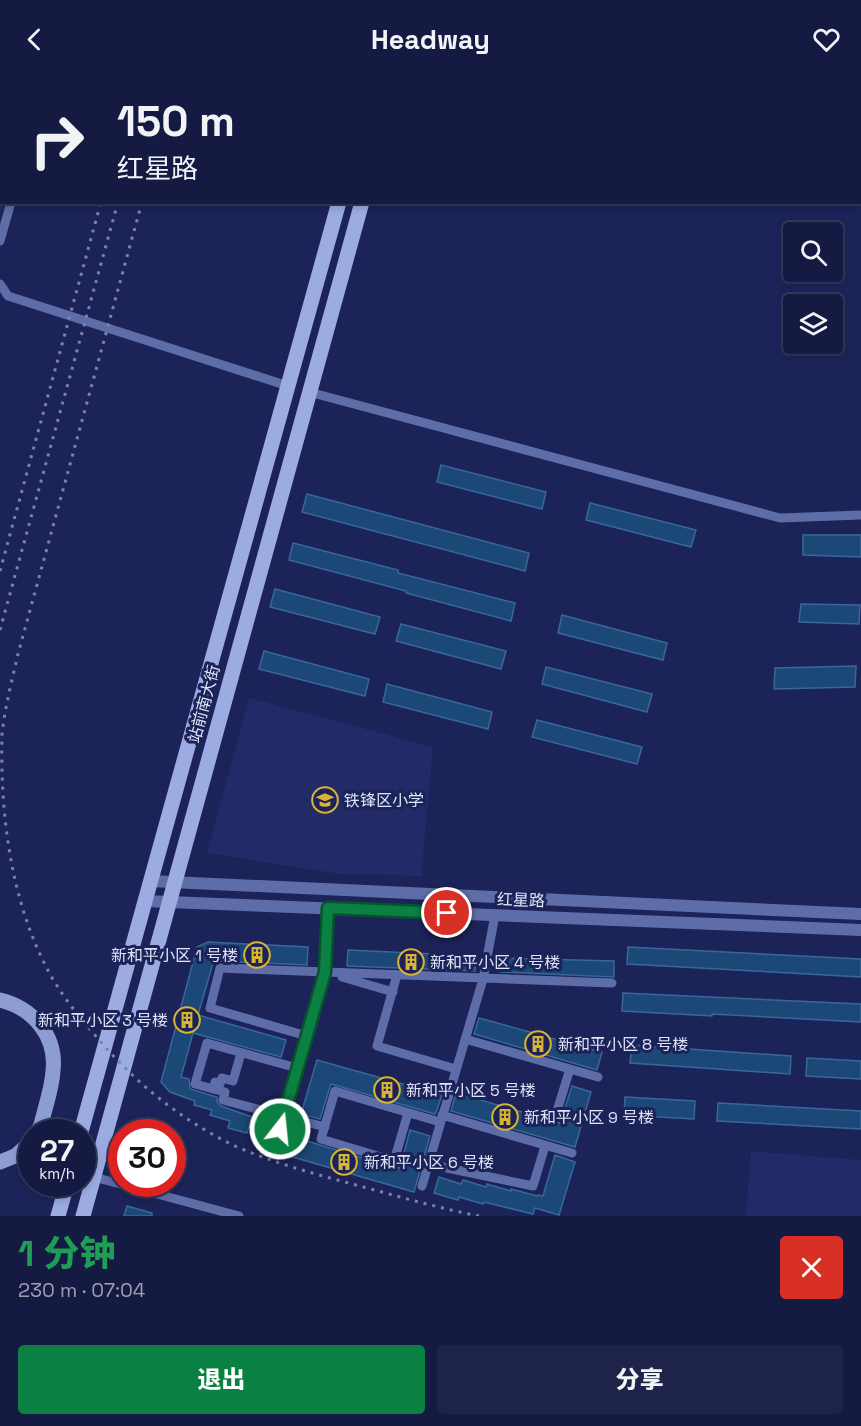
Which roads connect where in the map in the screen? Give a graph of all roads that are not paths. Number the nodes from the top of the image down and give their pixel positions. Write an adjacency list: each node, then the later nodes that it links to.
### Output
1 (9, 204): 4 (street)
2 (338, 204): 6 (highway, 站前南大街)
3 (361, 204): 7 (highway, 站前南大街)
4 (0, 241)
5 (0, 284): 6 (street)
6 (288, 386): 9 (highway, 站前南大街)
7 (309, 392): 8 (street); 10 (highway, 站前南大街)
8 (861, 515)
9 (150, 881): 10 (street, 红星路); 11 (highway, 站前南大街)
10 (174, 882): 12 (highway, 站前南大街); 14 (street, 红星路)
11 (144, 901): 12 (street, 红星路); 35 (highway, 站前南大街)
12 (168, 902): 13 (street, 红星路); 44 (highway, 站前南大街)
13 (328, 908): 15 (street, 红星路); 17 (street)
14 (861, 914)
15 (495, 915): 16 (street, 红星路); 19 (street)
16 (861, 930)
17 (325, 972): 18 (street); 21 (street); 23 (street); 23 (street)
18 (397, 975): 19 (street); 21 (street)
19 (483, 979): 20 (street); 24 (street)
20 (612, 983)
21 (393, 992): 27 (street)
22 (0, 1000): 34 (main road)
23 (307, 1036): 26 (street)
24 (465, 1039): 27 (street); 28 (street)
25 (241, 1053): 26 (street); 30 (street); 30 (street)
26 (297, 1068): 33 (street)
27 (456, 1069): 36 (street)
28 (570, 1069): 29 (street); 32 (street)
29 (598, 1077)
30 (213, 1089): 33 (street)
31 (408, 1113): 36 (street); 37 (street); 37 (street)
32 (556, 1114)
33 (284, 1116): 37 (street); 38 (street)
34 (42, 1119)
35 (85, 1119)
36 (441, 1119): 39 (street); 43 (street)
37 (324, 1127)
38 (276, 1143)
39 (545, 1146): 41 (street); 43 (street)
40 (18, 1153): 42 (main road)
41 (572, 1153)
42 (0, 1162)
43 (428, 1164): 46 (street)
44 (96, 1170)
45 (96, 1178): 51 (street)
46 (422, 1186)
47 (63, 1197): 49 (highway)
48 (88, 1197): 50 (highway, 站前南大街)
49 (58, 1216)
50 (83, 1216)
51 (239, 1216)

